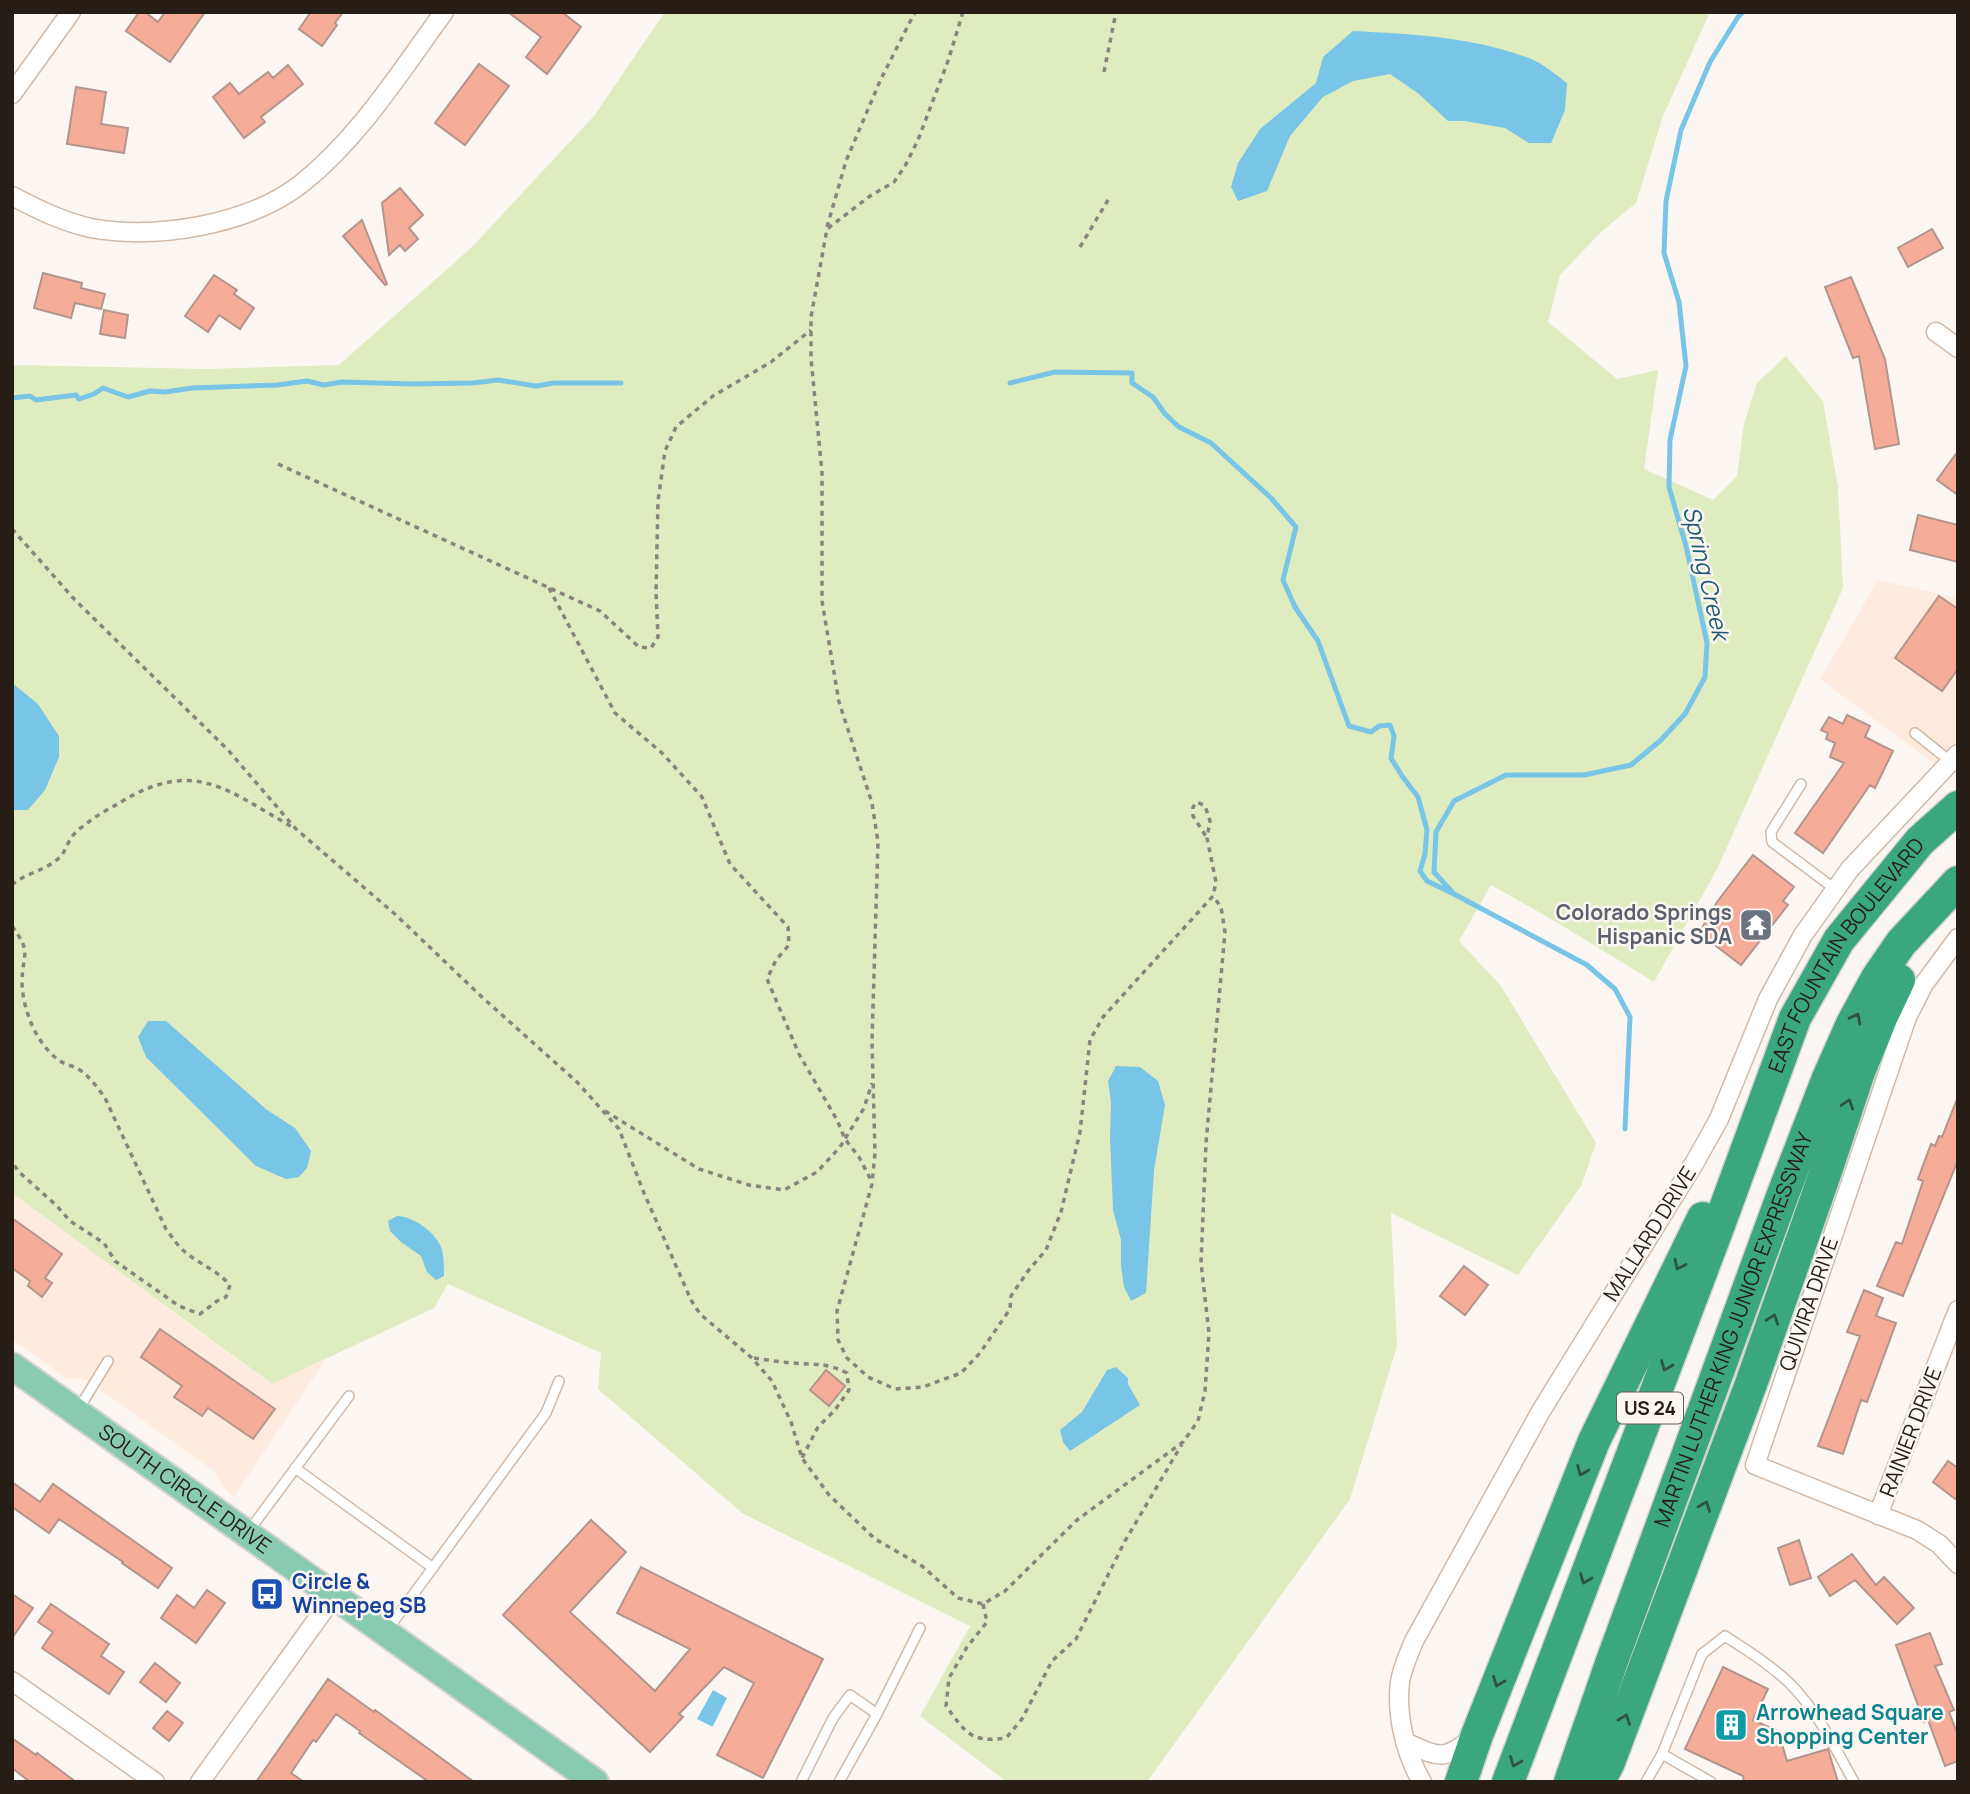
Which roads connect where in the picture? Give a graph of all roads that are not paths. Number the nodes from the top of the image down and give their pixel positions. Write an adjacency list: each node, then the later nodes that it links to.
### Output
1 (71, 12): 3 (street)
2 (444, 12): 4 (street)
3 (12, 94)
4 (12, 196)
5 (1937, 332): 6 (street)
6 (1958, 348)
7 (1915, 733): 8 (lane)
8 (1954, 758): 11 (street, MALLARD DRIVE)
9 (1801, 784): 11 (lane)
10 (1958, 807): 14 (highway, EAST FOUNTAIN BOULEVARD / US 24)
11 (1835, 889): 32 (street, MALLARD DRIVE)
12 (1949, 891): 42 (highway, MARTIN LUTHER KING JUNIOR EXPRESSWAY / US 24, one-way to 12); 43 (highway, one-way to 12)
13 (1958, 937): 22 (street, QUIVIRA DRIVE)
14 (1758, 1119): 31 (highway, one-way to 31); 41 (highway, US 24, one-way to 41)
15 (1958, 1310): 22 (street, RAINIER DRIVE)
16 (108, 1361): 20 (lane)
17 (12, 1366): 20 (main road, SOUTH CIRCLE DRIVE)
18 (559, 1381): 25 (lane)
19 (349, 1396): 21 (lane)
20 (77, 1412): 23 (main road, SOUTH CIRCLE DRIVE)
21 (295, 1468): 23 (lane); 25 (lane)
22 (1878, 1515): 24 (street, QUIVIRA DRIVE)
23 (247, 1534): 26 (main road, SOUTH CIRCLE DRIVE)
24 (1958, 1563)
25 (433, 1568): 28 (lane)
26 (334, 1596): 28 (main road, SOUTH CIRCLE DRIVE); 35 (street)
27 (920, 1628): 30 (lane)
28 (386, 1632): 36 (main road, SOUTH CIRCLE DRIVE)
29 (12, 1681): 34 (street)
30 (877, 1714): 37 (lane); 38 (lane)
31 (1476, 1735): 32 (street); 40 (highway)
32 (1405, 1742): 39 (street, MALLARD DRIVE)
33 (1662, 1754): 44 (lane); 45 (lane); 46 (lane)
34 (155, 1782)
35 (200, 1782)
36 (595, 1782)
37 (801, 1782)
38 (839, 1782)
39 (1422, 1782)
40 (1461, 1782)
41 (1508, 1782)
42 (1570, 1782)
43 (1598, 1782)
44 (1646, 1782)
45 (1711, 1782)
46 (1854, 1782)

